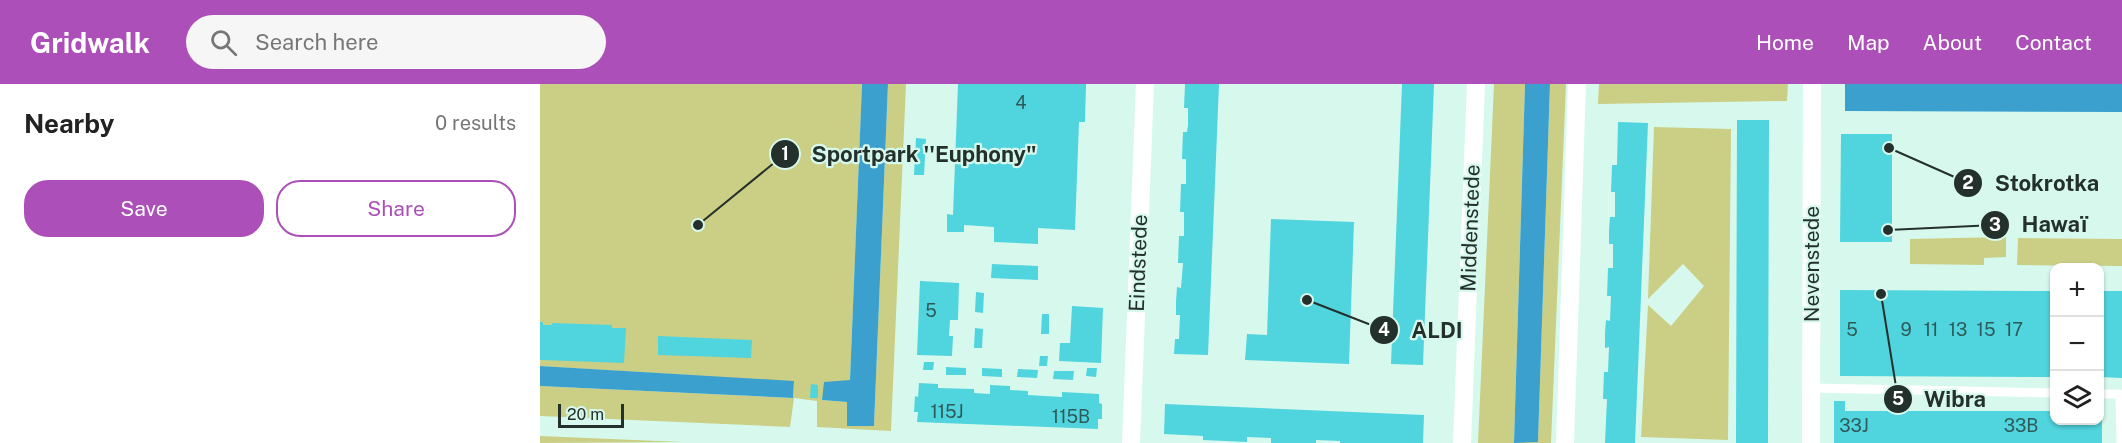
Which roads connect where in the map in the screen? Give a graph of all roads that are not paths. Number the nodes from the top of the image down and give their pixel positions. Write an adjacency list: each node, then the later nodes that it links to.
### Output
1 (1145, 84): 8 (street, Eindstede)
2 (1476, 84): 9 (street, Middenstede)
3 (1577, 84): 10 (street)
4 (1812, 84): 5 (street, Nevenstede)
5 (1811, 388): 6 (lane); 11 (street, Nevenstede)
6 (2050, 393)
7 (2104, 394): 12 (lane)
8 (1131, 443)
9 (1462, 443)
10 (1565, 443)
11 (1811, 443)
12 (2121, 443)

